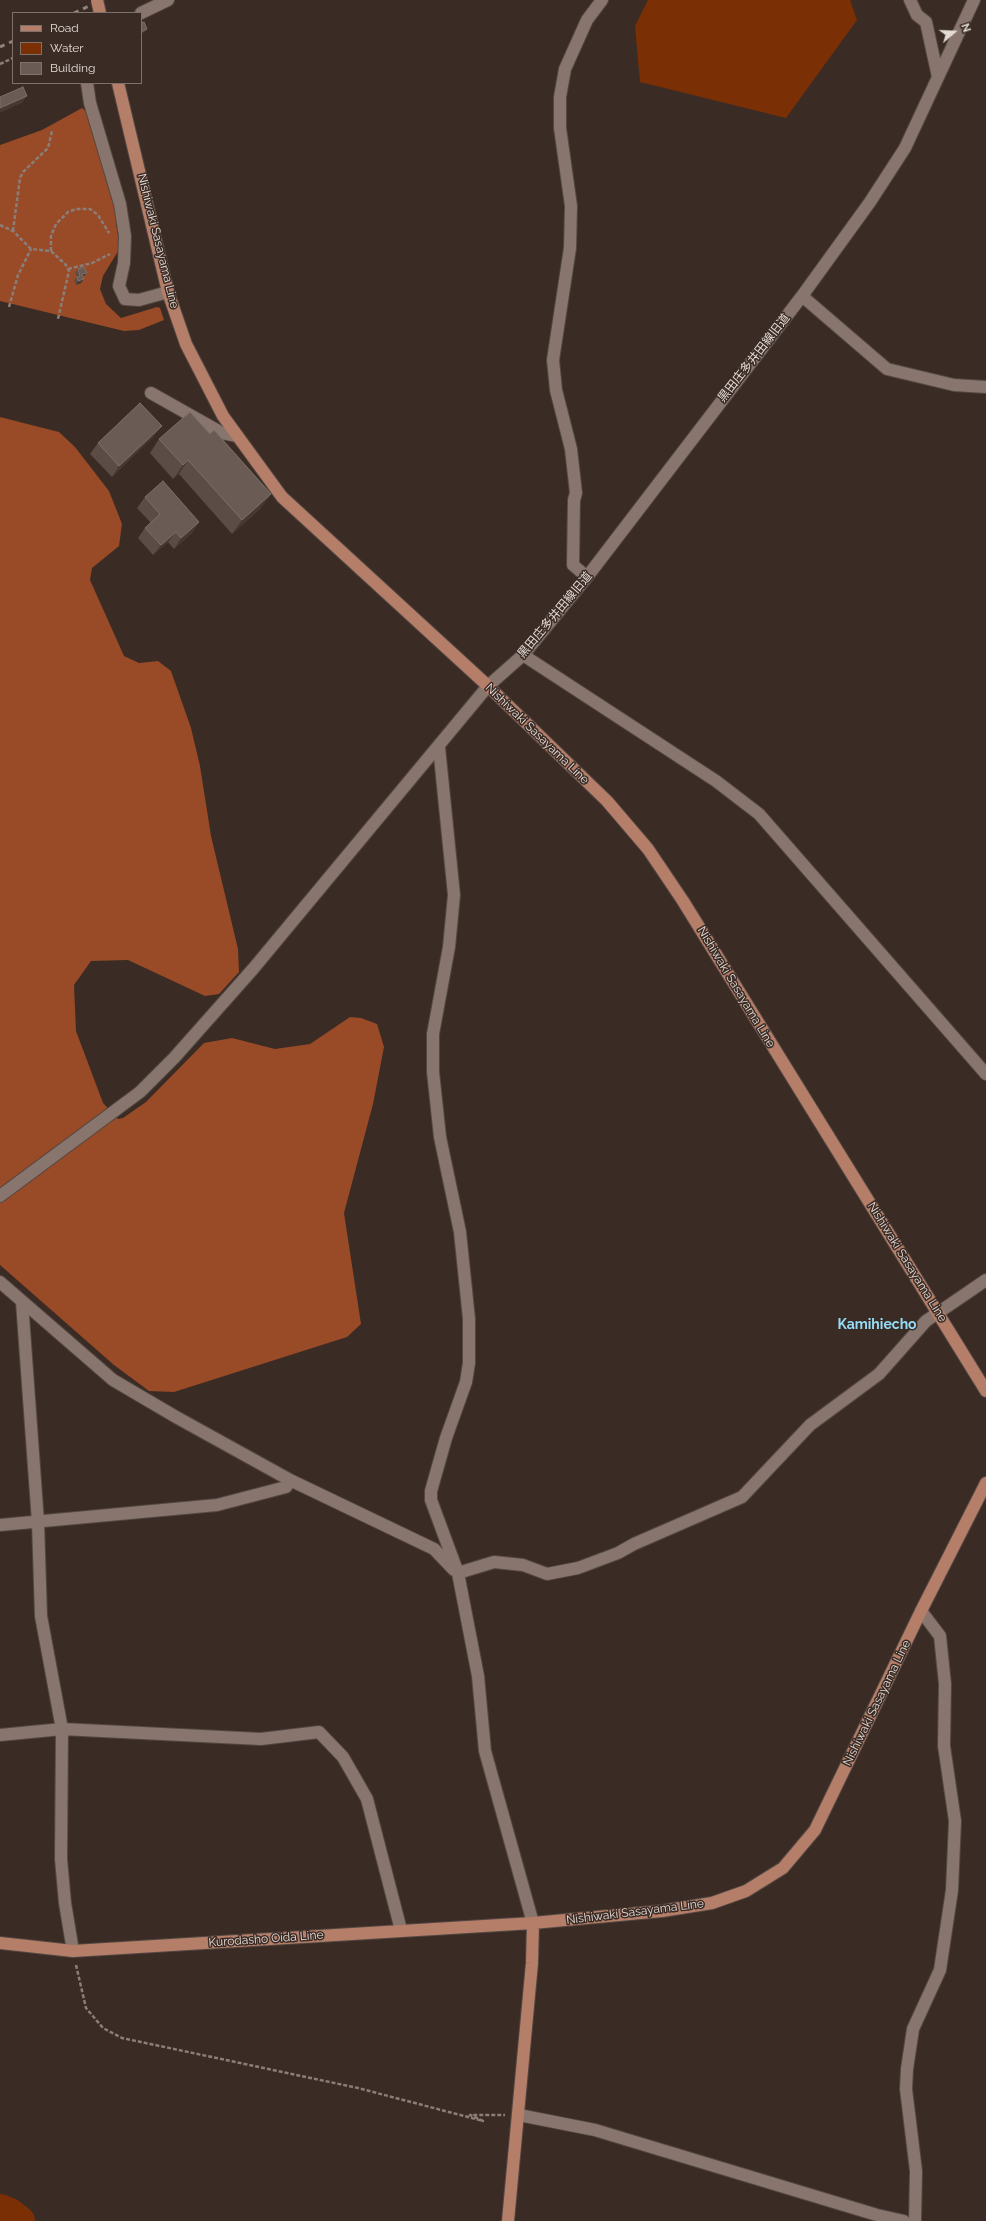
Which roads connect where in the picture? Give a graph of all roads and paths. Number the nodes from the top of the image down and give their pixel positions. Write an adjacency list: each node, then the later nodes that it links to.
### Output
1 (97, 0): 6 (main road, bridge)
2 (168, 0): 7 (street)
3 (602, 0): 28 (street)
4 (910, 0): 10 (street)
5 (974, 0): 10 (street, 黒田庄多井田線旧道)
6 (100, 12)
7 (142, 13)
8 (12, 58): 9 (path)
9 (0, 64)
10 (938, 77): 22 (street, 黒田庄多井田線旧道)
11 (87, 84): 21 (street)
12 (118, 84): 21 (main road, Nishiwaki Sasayama Line)
13 (52, 131): 15 (path)
14 (0, 225): 15 (path)
15 (13, 231): 17 (path)
16 (111, 236): 18 (path)
17 (31, 249): 18 (path); 23 (path)
18 (51, 251): 20 (path)
19 (112, 252): 20 (path)
20 (68, 269): 24 (path)
21 (168, 292): 27 (main road, Nishiwaki Sasayama Line)
22 (802, 296): 25 (street); 28 (street, 黒田庄多井田線旧道)
23 (9, 307)
24 (58, 319)
25 (986, 387)
26 (151, 393): 27 (street)
27 (237, 436): 30 (main road, Nishiwaki Sasayama Line)
28 (587, 577): 29 (street, 黒田庄多井田線旧道)
29 (523, 655): 30 (street, 黒田庄多井田線旧道); 32 (street)
30 (488, 686): 31 (street, 黒田庄多井田線旧道); 37 (main road, Nishiwaki Sasayama Line)
31 (439, 747): 33 (street, 黒田庄多井田線旧道); 43 (street)
32 (986, 1074)
33 (0, 1196)
34 (986, 1280): 37 (street)
35 (0, 1282): 36 (street)
36 (22, 1302): 39 (street); 41 (street)
37 (938, 1312): 38 (main road, Nishiwaki Sasayama Line); 43 (street)
38 (986, 1391)
39 (290, 1480): 41 (street); 43 (street)
40 (986, 1483): 44 (main road, Nishiwaki Sasayama Line)
41 (38, 1522): 42 (street); 45 (street)
42 (0, 1525)
43 (458, 1573): 47 (street)
44 (921, 1611): 47 (main road, Nishiwaki Sasayama Line); 54 (street)
45 (62, 1729): 46 (street); 48 (street); 50 (street)
46 (0, 1735)
47 (533, 1923): 48 (main road, Kurodasho Oida Line); 51 (main road)
48 (401, 1930): 50 (main road, Kurodasho Oida Line)
49 (0, 1943): 50 (main road, Kurodasho Oida Line)
50 (73, 1952): 51 (path)
51 (519, 2114): 52 (main road); 53 (street)
52 (508, 2221)
53 (904, 2221)
54 (915, 2221)

